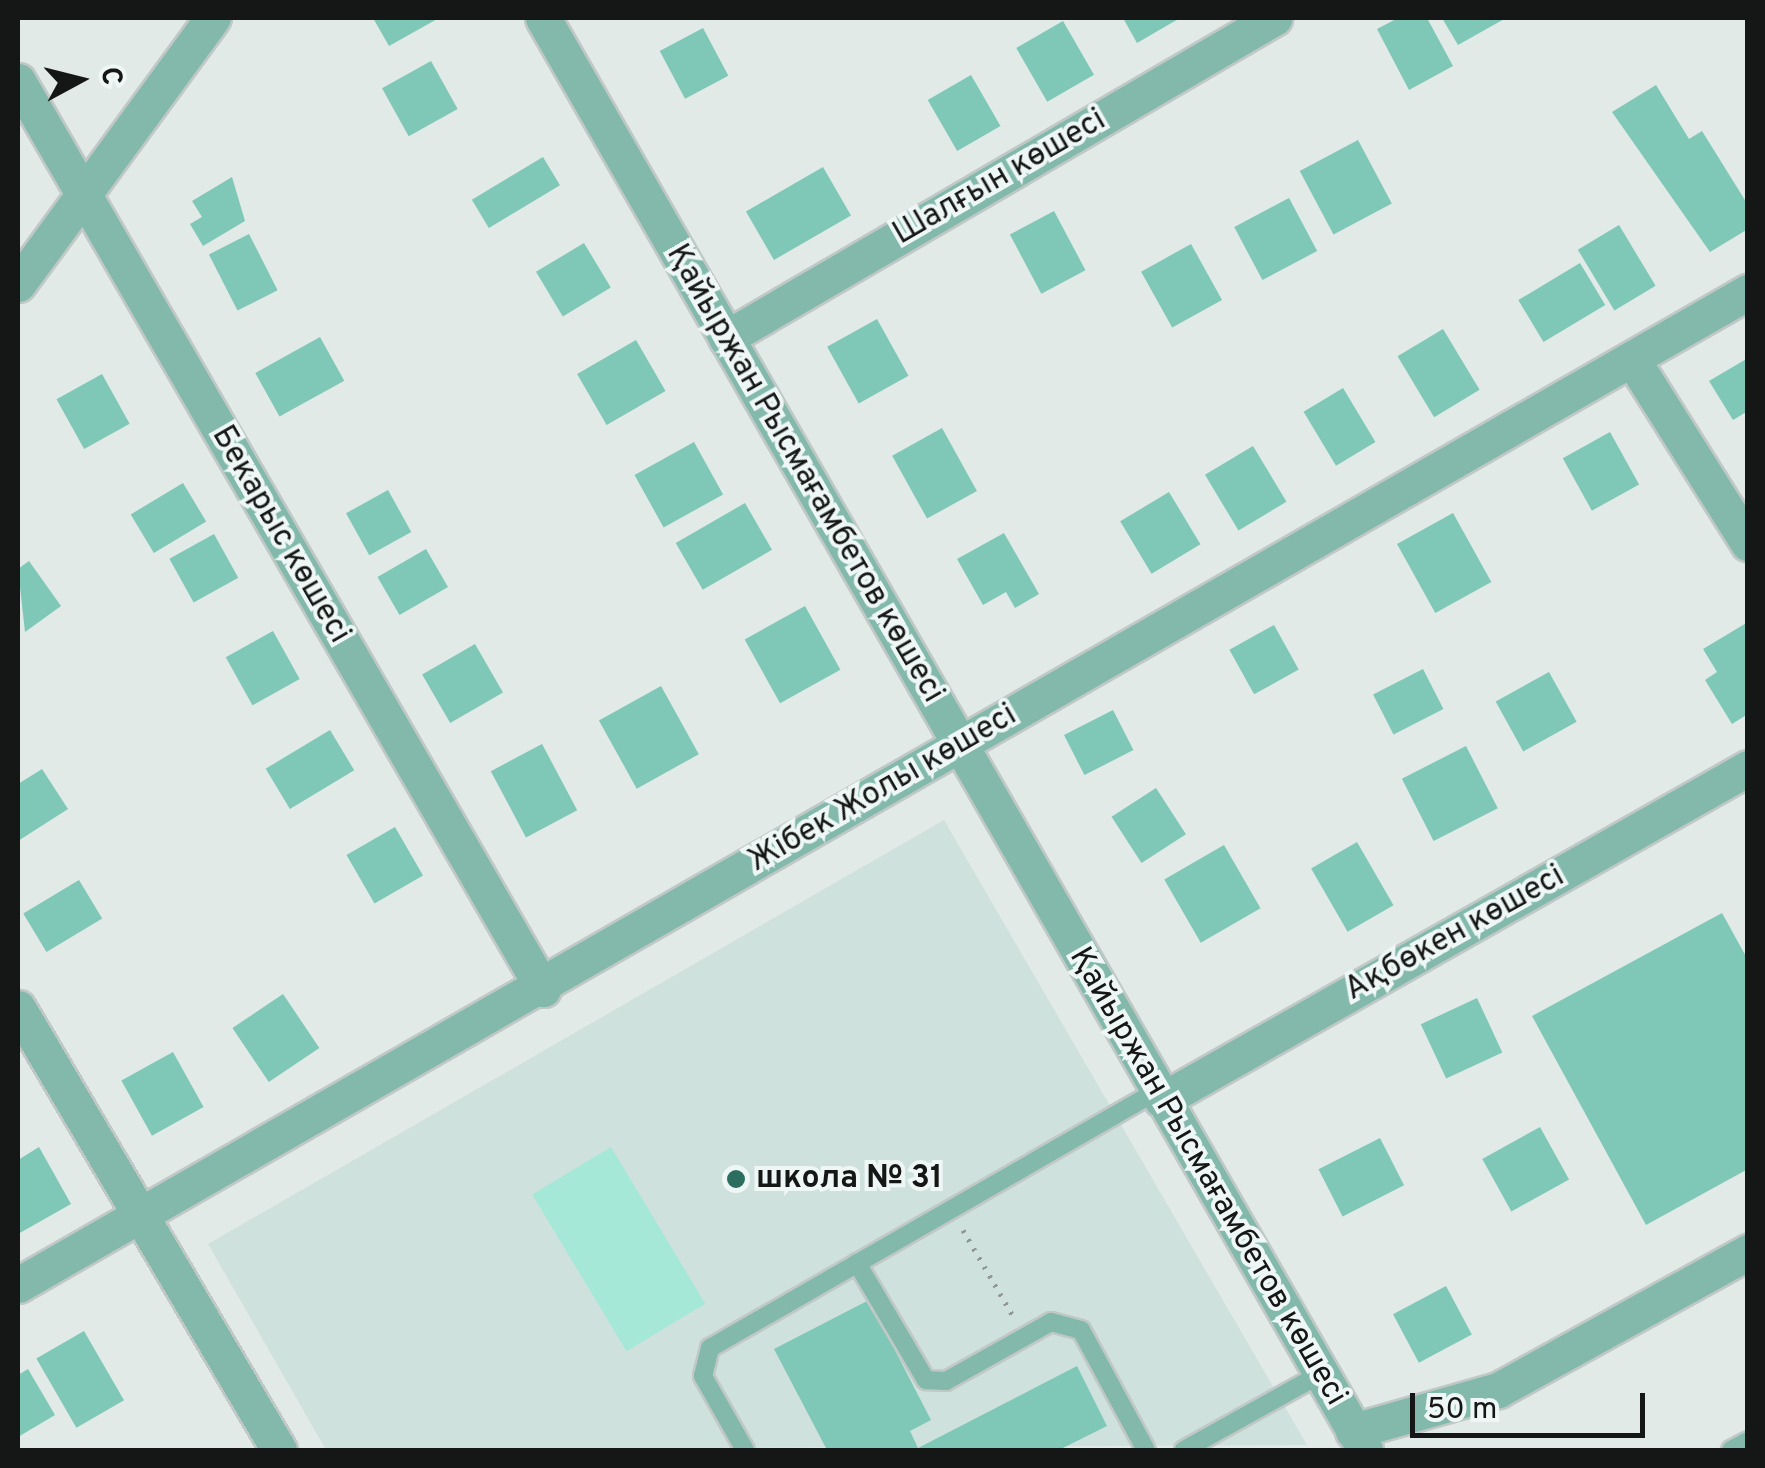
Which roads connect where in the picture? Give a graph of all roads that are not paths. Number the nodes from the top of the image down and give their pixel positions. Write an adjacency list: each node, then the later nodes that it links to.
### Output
1 (212, 18): 5 (street)
2 (543, 18): 8 (street, Қайыржан Рысмағамбетов көшесі)
3 (1274, 18): 8 (street, Шалғын көшесі)
4 (18, 81): 5 (street, Бекарыс көшесі)
5 (83, 194): 6 (street); 13 (street, Бекарыс көшесі)
6 (18, 284)
7 (1748, 292): 9 (street, Жібек Жолы көшесі)
8 (726, 338): 11 (street, Қайыржан Рысмағамбетов көшесі)
9 (1632, 359): 10 (street); 11 (street, Жібек Жолы көшесі)
10 (1748, 543)
11 (958, 744): 13 (street, Жібек Жолы көшесі); 15 (street, Қайыржан Рысмағамбетов көшесі)
12 (1748, 768): 15 (street, Ақбөкен көшесі)
13 (543, 988): 16 (street, Жібек Жолы көшесі)
14 (18, 1008): 16 (street)
15 (1159, 1095): 18 (lane); 20 (street, Қайыржан Рысмағамбетов көшесі)
16 (132, 1213): 19 (street, Жібек Жолы көшесі); 23 (street)
17 (1748, 1252): 21 (street)
18 (857, 1263): 24 (lane); 25 (lane)
19 (18, 1285)
20 (1319, 1375): 21 (street, Қайыржан Рысмағамбетов көшесі); 26 (lane)
21 (1359, 1441)
22 (1748, 1442): 27 (lane)
23 (279, 1450)
24 (744, 1450)
25 (1146, 1450)
26 (1184, 1450)
27 (1731, 1450)

